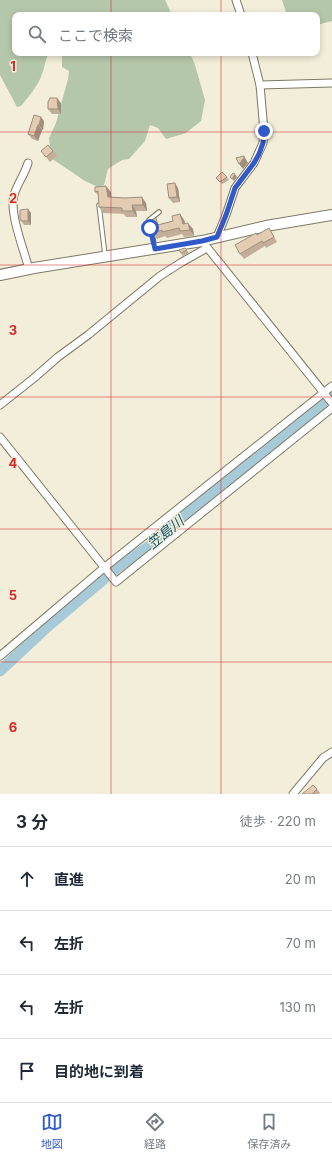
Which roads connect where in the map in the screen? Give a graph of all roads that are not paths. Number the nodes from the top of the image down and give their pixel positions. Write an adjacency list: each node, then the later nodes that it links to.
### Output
1 (236, 0): 2 (street)
2 (240, 12)
3 (253, 56): 5 (street)
4 (332, 83): 5 (street)
5 (260, 85): 10 (street)
6 (28, 163): 14 (street)
7 (98, 205): 13 (lane)
8 (159, 212): 12 (lane)
9 (332, 215): 10 (street)
10 (217, 237): 11 (street)
11 (205, 244): 12 (street); 17 (street); 19 (street)
12 (155, 249): 13 (street)
13 (105, 256): 14 (street)
14 (29, 269): 15 (street)
15 (0, 275)
16 (332, 386): 17 (street)
17 (323, 393): 18 (street); 22 (street)
18 (332, 403)
19 (0, 405)
20 (332, 408): 22 (street)
21 (0, 437): 22 (street)
22 (105, 567): 23 (street)
23 (0, 656)
24 (332, 752): 25 (street)
25 (293, 794)

